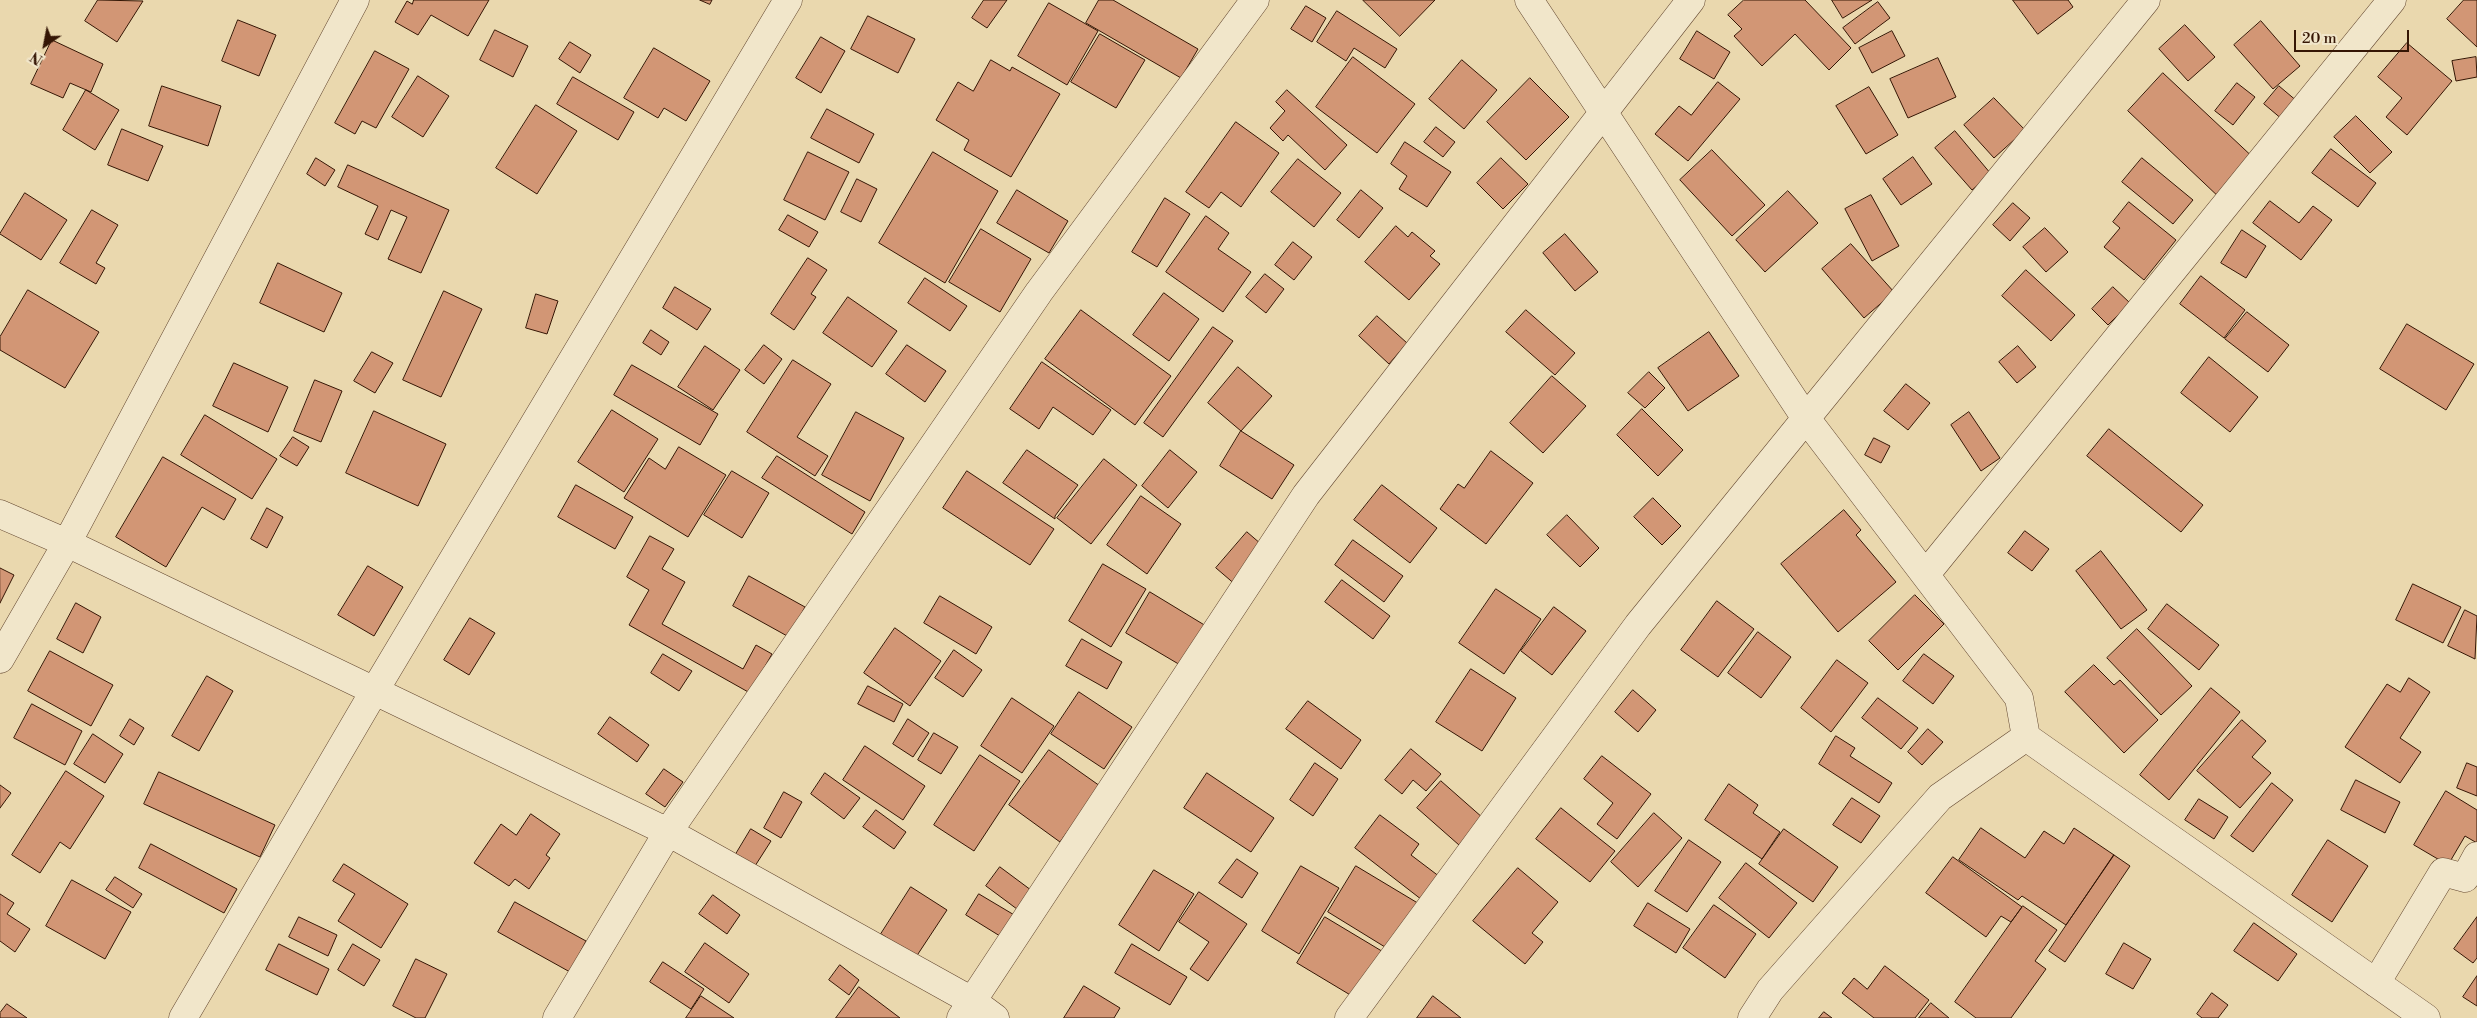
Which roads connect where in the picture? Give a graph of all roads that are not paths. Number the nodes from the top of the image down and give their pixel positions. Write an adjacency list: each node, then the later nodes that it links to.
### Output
1 (355, 0): 11 (street)
2 (788, 0): 14 (street)
3 (1255, 0): 16 (street)
4 (1529, 0): 8 (street)
5 (1691, 0): 8 (street)
6 (2146, 0): 9 (street)
7 (2392, 0): 12 (street)
8 (1603, 110): 9 (street); 19 (street)
9 (1805, 418): 12 (street); 23 (street)
10 (0, 514): 11 (street)
11 (67, 543): 13 (street); 14 (street)
12 (1926, 574): 15 (street)
13 (0, 659)
14 (375, 690): 16 (street); 20 (street)
15 (2026, 737): 18 (street); 24 (street)
16 (668, 832): 19 (street); 21 (street)
17 (2477, 856): 18 (street)
18 (2376, 983): 25 (street)
19 (967, 1009): 22 (street)
20 (183, 1018)
21 (557, 1018)
22 (995, 1018)
23 (1349, 1018)
24 (1752, 1018)
25 (2426, 1018)

